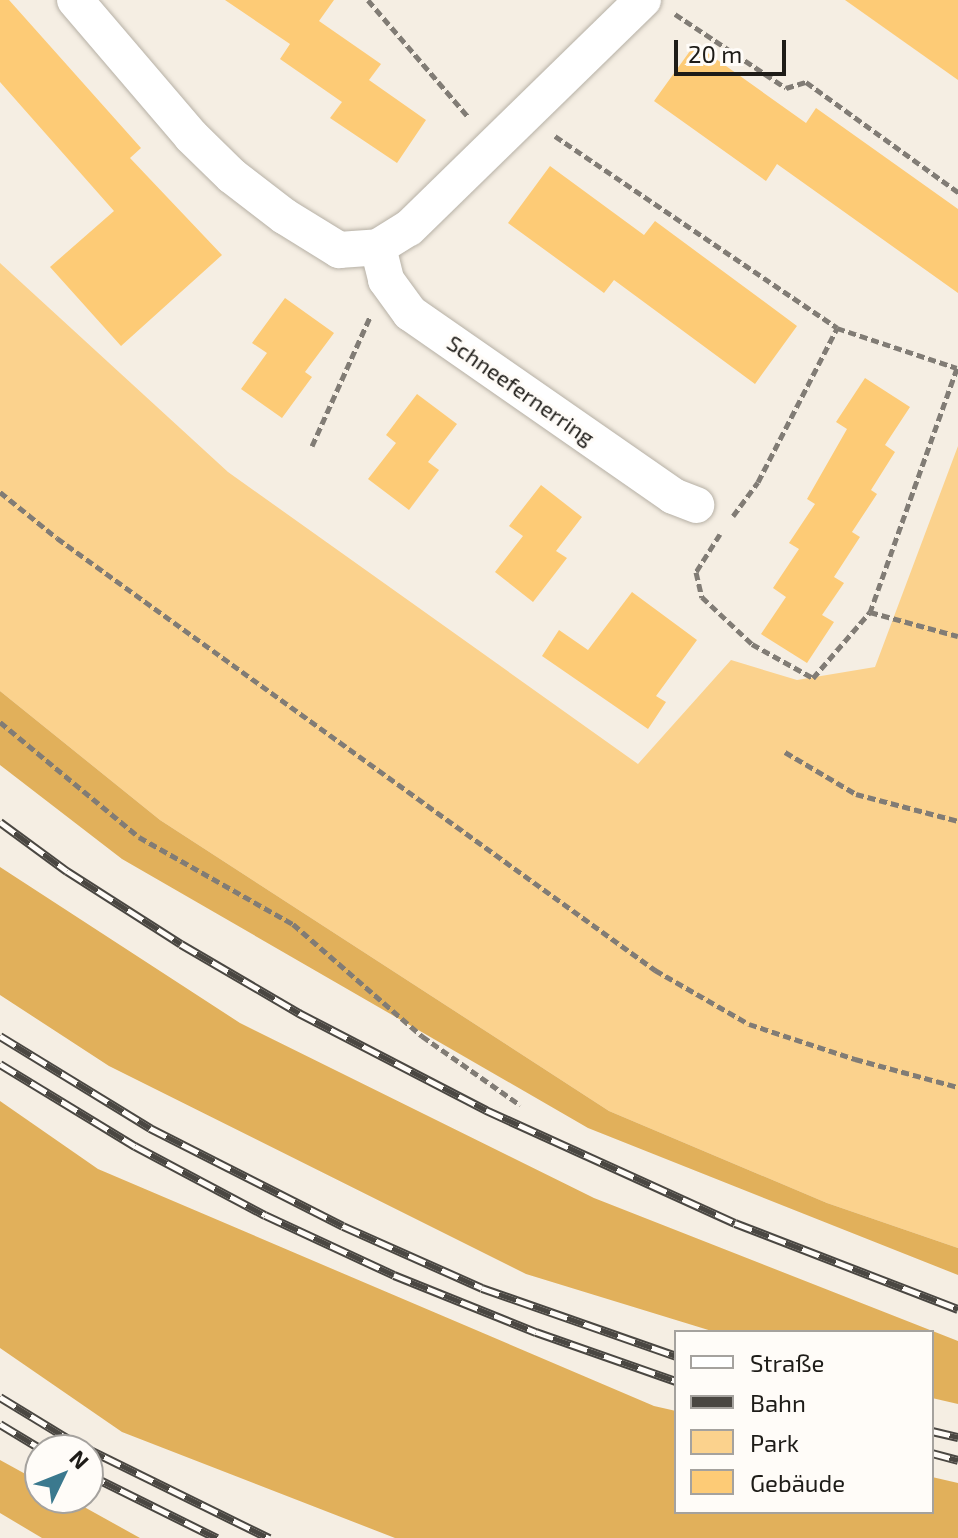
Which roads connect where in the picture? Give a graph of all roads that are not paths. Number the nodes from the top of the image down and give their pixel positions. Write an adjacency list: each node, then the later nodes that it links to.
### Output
1 (75, 0): 3 (street)
2 (655, 4): 3 (street)
3 (382, 263): 4 (street, Schneefernerring)
4 (696, 505)

